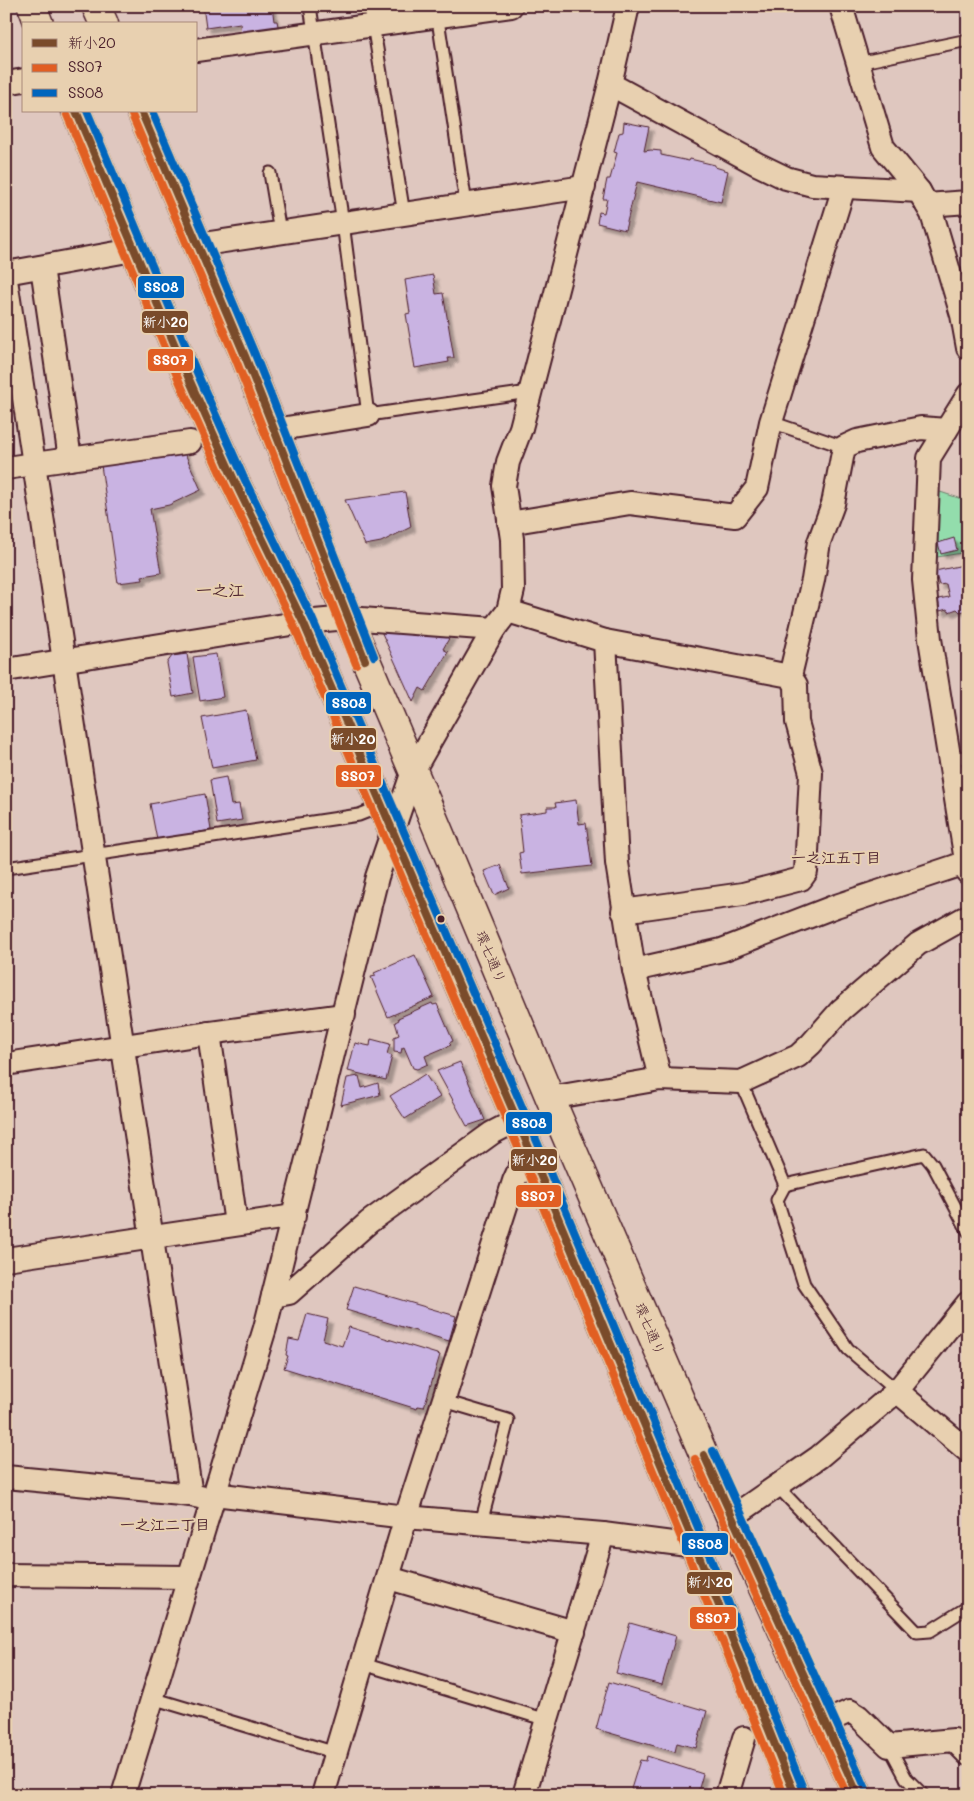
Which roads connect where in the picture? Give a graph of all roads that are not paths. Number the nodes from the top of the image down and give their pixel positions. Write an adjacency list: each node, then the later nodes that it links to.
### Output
1 (32, 6): 9 (main road)
2 (96, 6): 10 (main road)
3 (310, 6): 11 (lane)
4 (628, 6): 17 (street)
5 (841, 6): 14 (street)
6 (503, 7): 7 (street)
7 (437, 11): 8 (street); 25 (lane)
8 (372, 16): 11 (street); 26 (lane)
9 (38, 22)
10 (103, 22)
11 (314, 34): 13 (street); 27 (lane)
12 (968, 40): 14 (lane)
13 (198, 50)
14 (858, 63): 23 (street)
15 (22, 80): 16 (street)
16 (6, 83)
17 (610, 84): 21 (street); 22 (street)
18 (76, 112): 30 (main road)
19 (141, 112): 29 (main road, 環七通り)
20 (270, 173): 28 (lane)
21 (584, 186): 25 (street); 35 (street)
22 (844, 186): 23 (street); 38 (street)
23 (923, 198): 24 (street); 34 (street)
24 (968, 202)
25 (466, 204): 26 (street)
26 (404, 214): 27 (street)
27 (343, 223): 28 (street); 37 (lane)
28 (280, 232): 29 (street)
29 (197, 245): 39 (main road, 環七通り)
30 (133, 250): 31 (street); 49 (main road)
31 (42, 268): 32 (street); 43 (street)
32 (6, 273)
33 (6, 280): 44 (street)
34 (968, 348)
35 (529, 392): 37 (lane); 46 (street)
36 (968, 395): 40 (street)
37 (368, 415): 39 (street)
38 (771, 422): 42 (lane); 46 (street)
39 (274, 430): 48 (main road, 環七通り)
40 (946, 430): 42 (street); 55 (street)
41 (190, 442): 43 (street)
42 (844, 447): 54 (street)
43 (70, 459): 44 (street)
44 (34, 464): 45 (street); 52 (street)
45 (6, 468)
46 (509, 523): 47 (street)
47 (508, 611): 50 (street); 51 (street)
48 (348, 618): 49 (street); 50 (street); 56 (main road, 環七通り)
49 (303, 622): 52 (street); 57 (main road)
50 (494, 629): 56 (street)
51 (605, 641): 54 (street); 61 (street)
52 (64, 662): 53 (street); 58 (street)
53 (6, 670)
54 (790, 676): 61 (street)
55 (959, 758): 59 (street)
56 (413, 771): 57 (street); 70 (main road, 環七通り)
57 (387, 818): 58 (lane); 64 (street); 71 (main road)
58 (94, 855): 60 (lane); 66 (street)
59 (967, 866): 63 (street)
60 (6, 868)
61 (624, 911): 63 (street)
62 (968, 916): 69 (street)
63 (634, 970): 68 (street)
64 (344, 1015): 65 (street); 74 (street)
65 (209, 1033): 66 (street); 75 (street)
66 (124, 1046): 67 (street); 77 (street)
67 (6, 1064)
68 (660, 1079): 69 (street); 70 (street)
69 (742, 1082): 73 (lane)
70 (550, 1098): 88 (main road, 環七通り)
71 (517, 1120): 72 (main road); 79 (street)
72 (529, 1148): 82 (street); 91 (main road)
73 (785, 1186): 76 (lane); 81 (lane)
74 (294, 1216): 75 (street); 79 (street)
75 (236, 1224): 77 (street)
76 (968, 1231)
77 (152, 1237): 78 (street); 86 (street)
78 (7, 1254)
79 (273, 1296): 86 (street)
80 (968, 1304): 81 (street)
81 (896, 1391): 83 (street); 85 (street)
82 (444, 1401): 87 (street); 89 (lane)
83 (968, 1451)
84 (6, 1477): 86 (street)
85 (777, 1486): 88 (street); 95 (lane)
86 (206, 1496): 87 (street); 93 (street)
87 (406, 1517): 89 (street); 94 (street)
88 (731, 1518): 100 (main road, 環七通り)
89 (481, 1523): 90 (street)
90 (603, 1534): 91 (street); 96 (street)
91 (695, 1546): 105 (main road)
92 (6, 1575): 93 (street)
93 (188, 1577): 98 (street)
94 (389, 1578): 96 (street); 97 (street)
95 (968, 1607)
96 (574, 1632): 99 (street)
97 (363, 1664): 99 (lane); 103 (street)
98 (152, 1698): 103 (lane); 106 (street)
99 (547, 1720): 108 (street)
100 (826, 1722): 102 (street); 110 (main road, 環七通り)
101 (744, 1738): 109 (street)
102 (889, 1746): 104 (street); 111 (lane)
103 (336, 1753): 107 (street)
104 (968, 1754)
105 (793, 1794)
106 (123, 1795)
107 (323, 1795)
108 (524, 1795)
109 (727, 1795)
110 (858, 1795)
111 (923, 1795)

